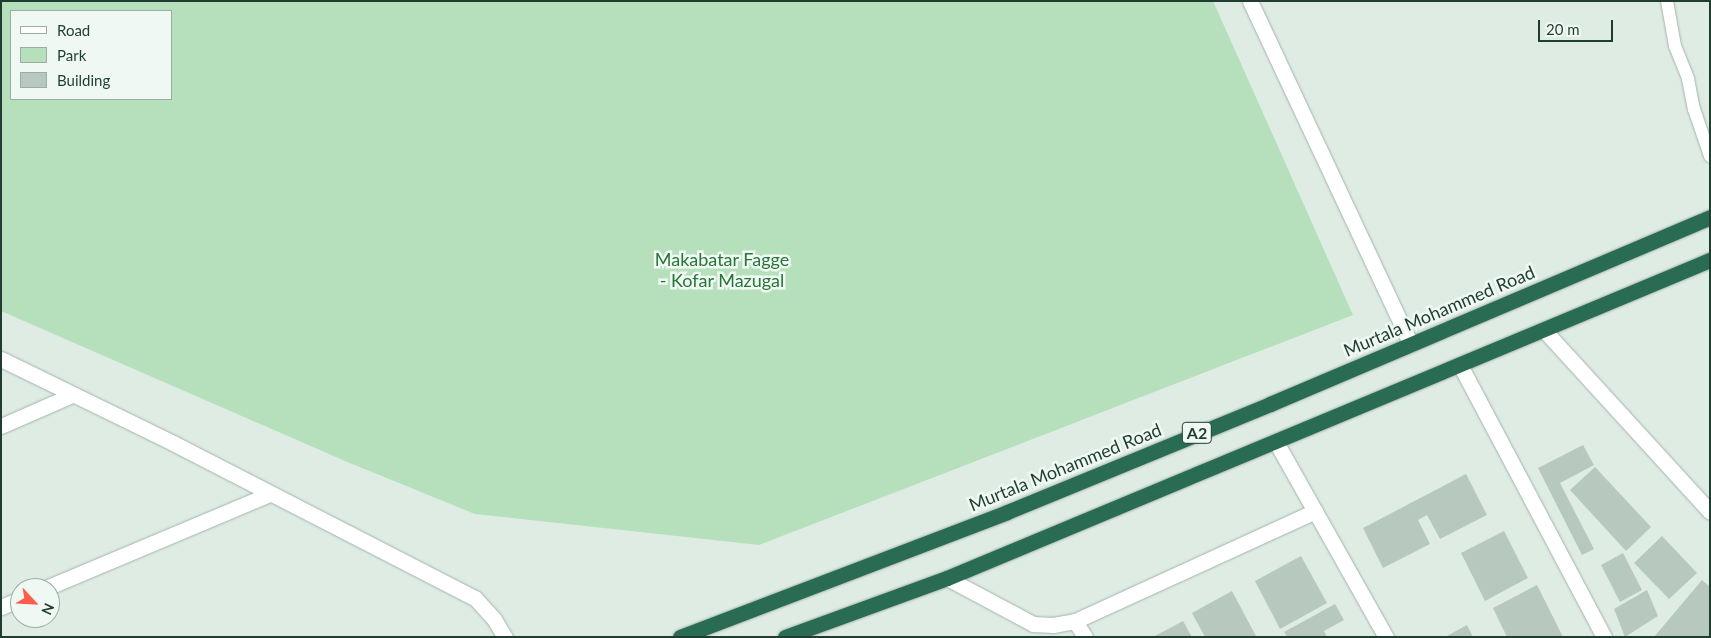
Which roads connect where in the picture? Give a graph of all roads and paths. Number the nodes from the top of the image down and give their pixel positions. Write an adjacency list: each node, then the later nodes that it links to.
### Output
1 (1250, 1): 7 (street)
2 (1667, 1): 3 (lane)
3 (1710, 156)
4 (1710, 217): 7 (highway, Murtala Mohammed Road / A2)
5 (1710, 260): 6 (highway, A2)
6 (1544, 330): 9 (highway, A2); 15 (street)
7 (1410, 344): 20 (highway, Murtala Mohammed Road / A2)
8 (1, 359): 10 (street)
9 (1460, 366): 12 (highway, A2); 24 (street)
10 (72, 395): 11 (street); 13 (street)
11 (1, 426)
12 (1276, 442): 14 (street); 16 (highway, A2)
13 (270, 494): 17 (street); 19 (street)
14 (1315, 511): 18 (street); 23 (street)
15 (1710, 512)
16 (947, 578): 18 (street); 21 (highway, A2)
17 (60, 582)
18 (1075, 622): 22 (street)
19 (505, 637)
20 (680, 637)
21 (785, 637)
22 (1085, 637)
23 (1386, 637)
24 (1604, 637)

